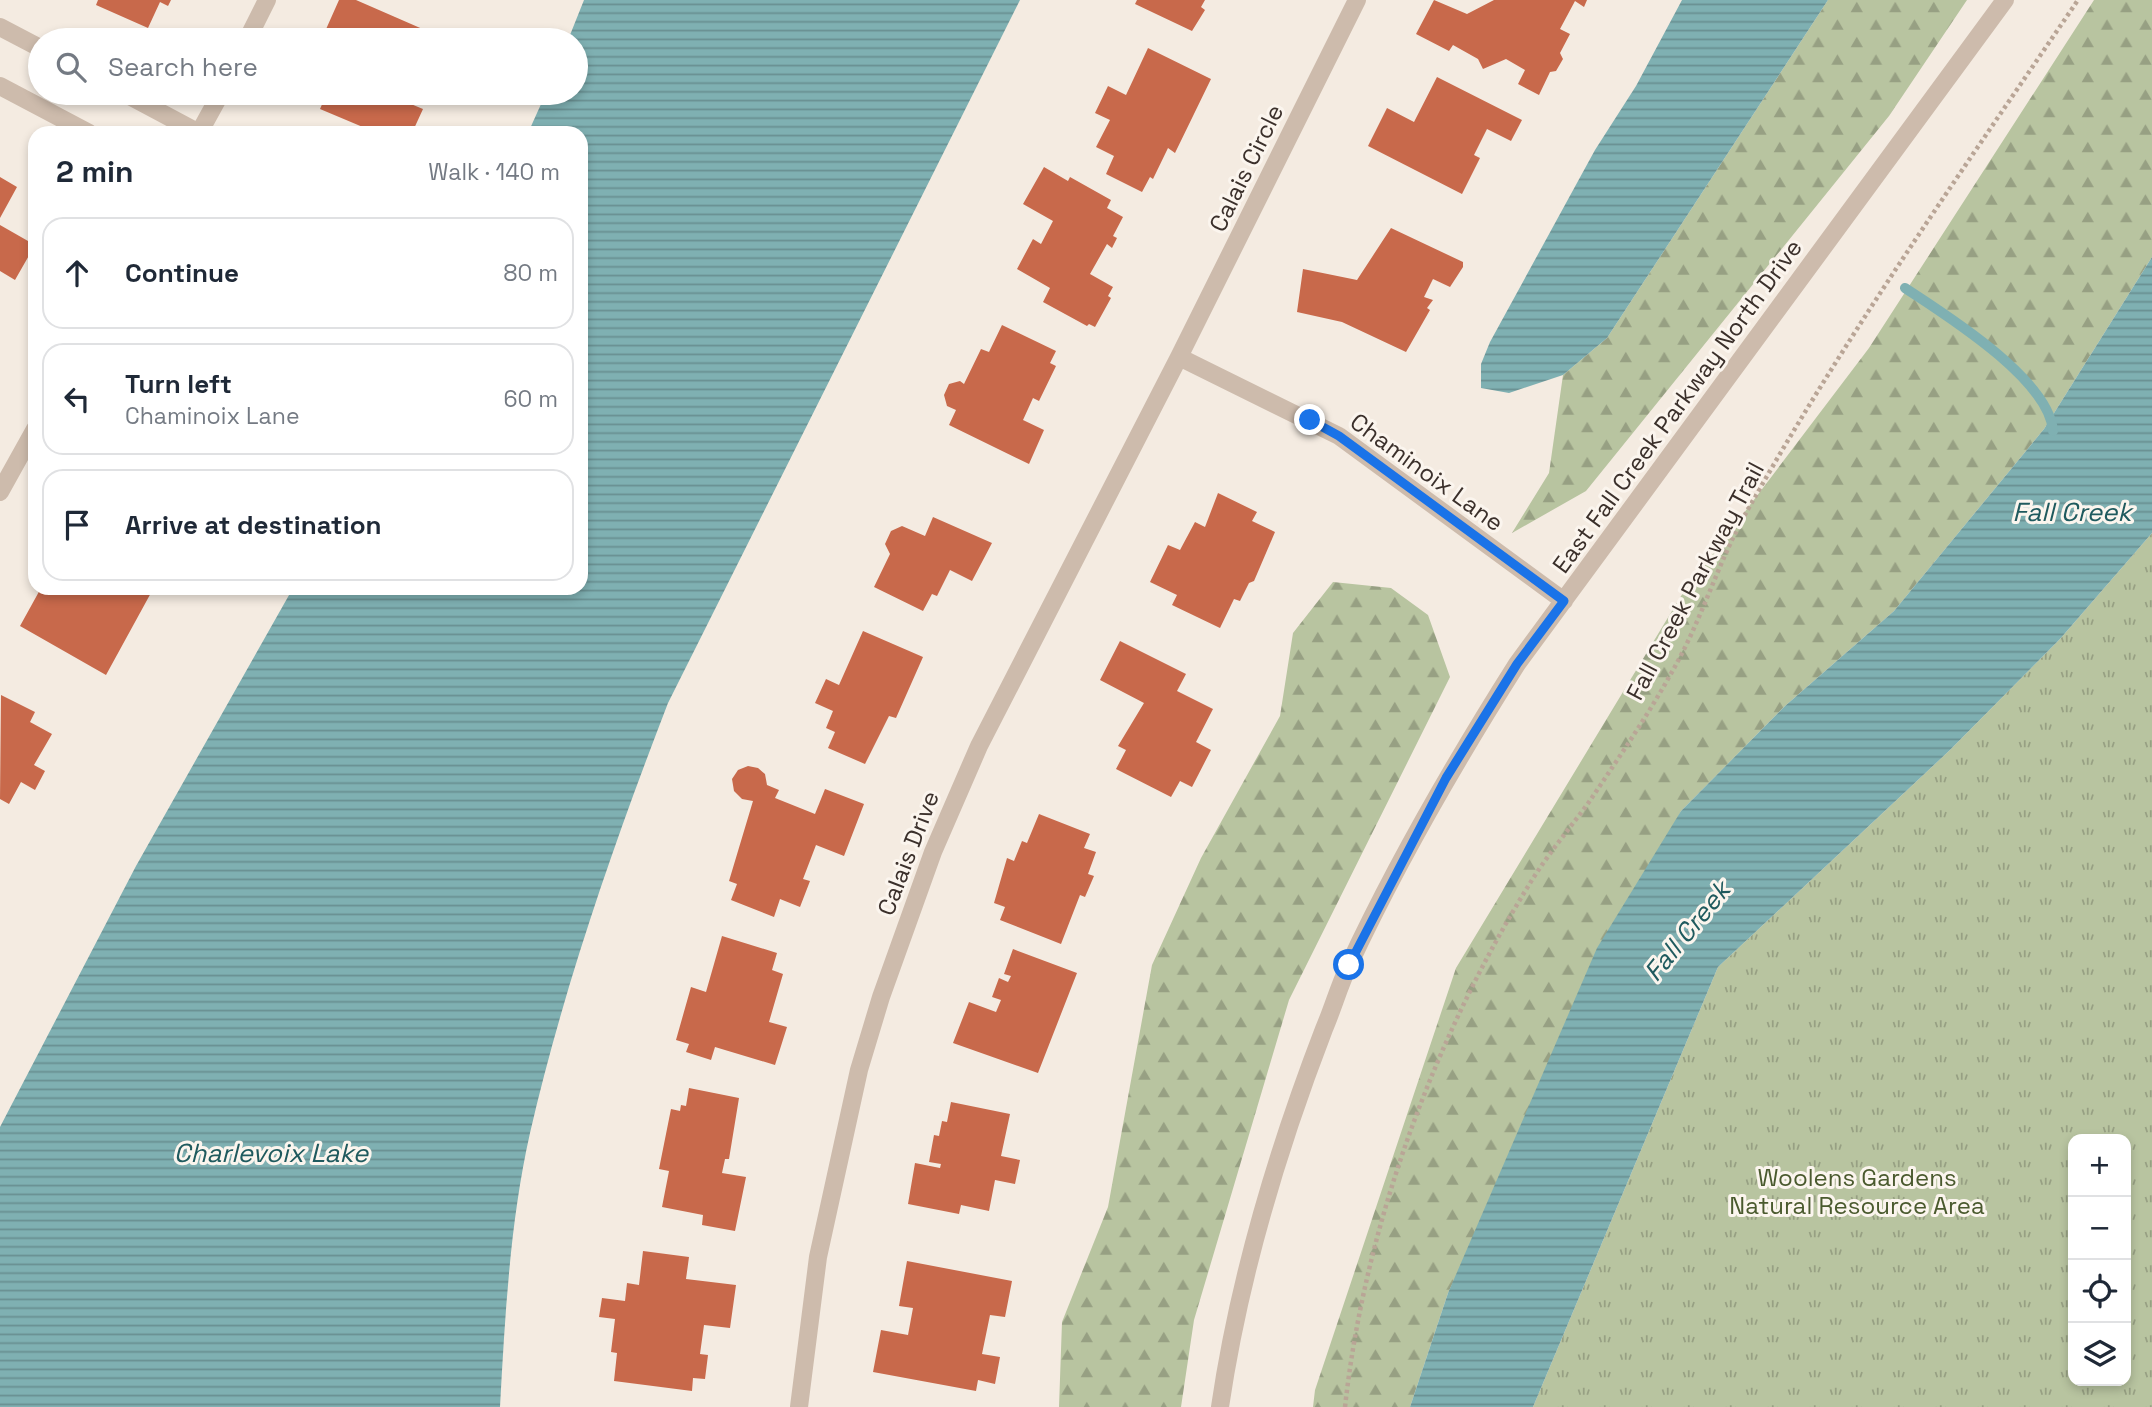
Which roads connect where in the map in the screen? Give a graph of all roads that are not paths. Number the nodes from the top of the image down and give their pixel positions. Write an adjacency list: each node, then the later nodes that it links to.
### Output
1 (267, 0): 5 (street)
2 (1357, 0): 15 (street, Calais Circle)
3 (2005, 0): 18 (street, East Fall Creek Parkway North Drive)
4 (0, 27): 6 (street)
5 (253, 28)
6 (28, 42)
7 (0, 86): 8 (street)
8 (28, 101)
9 (36, 105): 12 (street)
10 (146, 105): 13 (street)
11 (214, 105): 14 (street)
12 (76, 126)
13 (186, 126)
14 (203, 126)
15 (1179, 357): 18 (street, Chaminoix Lane); 19 (street, Calais Drive)
16 (28, 442): 17 (street)
17 (0, 492)
18 (1564, 601): 20 (street, East Fall Creek Parkway North Drive)
19 (799, 1407)
20 (1220, 1407)

